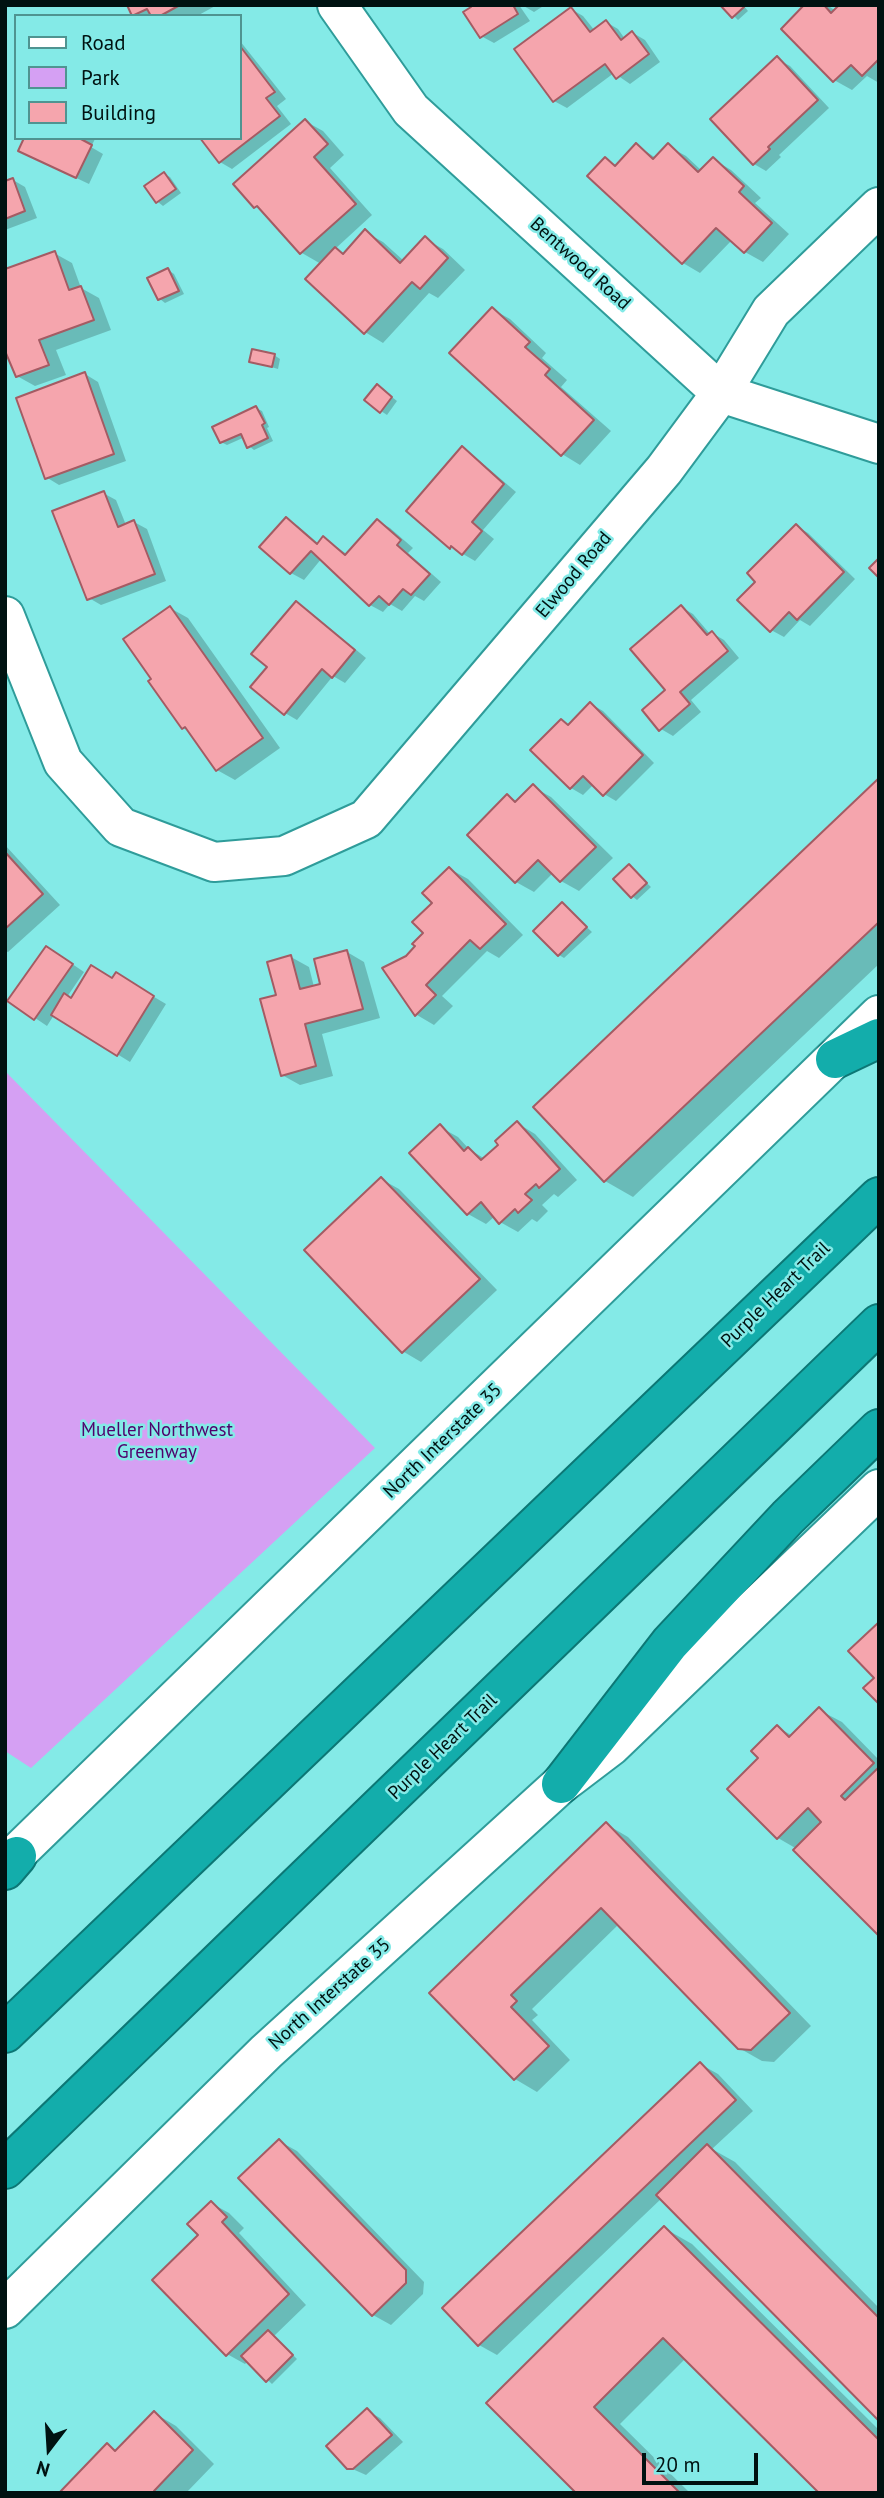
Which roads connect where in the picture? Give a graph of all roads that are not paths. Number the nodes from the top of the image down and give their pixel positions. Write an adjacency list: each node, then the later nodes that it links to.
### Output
1 (338, 5): 3 (main road, Bentwood Road)
2 (879, 207): 3 (main road, Elwood Road)
3 (721, 393): 4 (main road, Bentwood Road); 5 (main road, Elwood Road)
4 (879, 444)
5 (5, 616)
6 (879, 1015): 8 (main road, North Interstate 35)
7 (879, 1038): 8 (highway)
8 (835, 1059): 14 (main road, North Interstate 35)
9 (879, 1196): 15 (highway, Purple Heart Trail)
10 (879, 1324): 16 (highway, Purple Heart Trail)
11 (879, 1429): 13 (highway)
12 (879, 1489): 13 (main road, North Interstate 35)
13 (561, 1784): 17 (main road, North Interstate 35)
14 (9, 1864)
15 (5, 2033)
16 (5, 2169)
17 (5, 2309)

